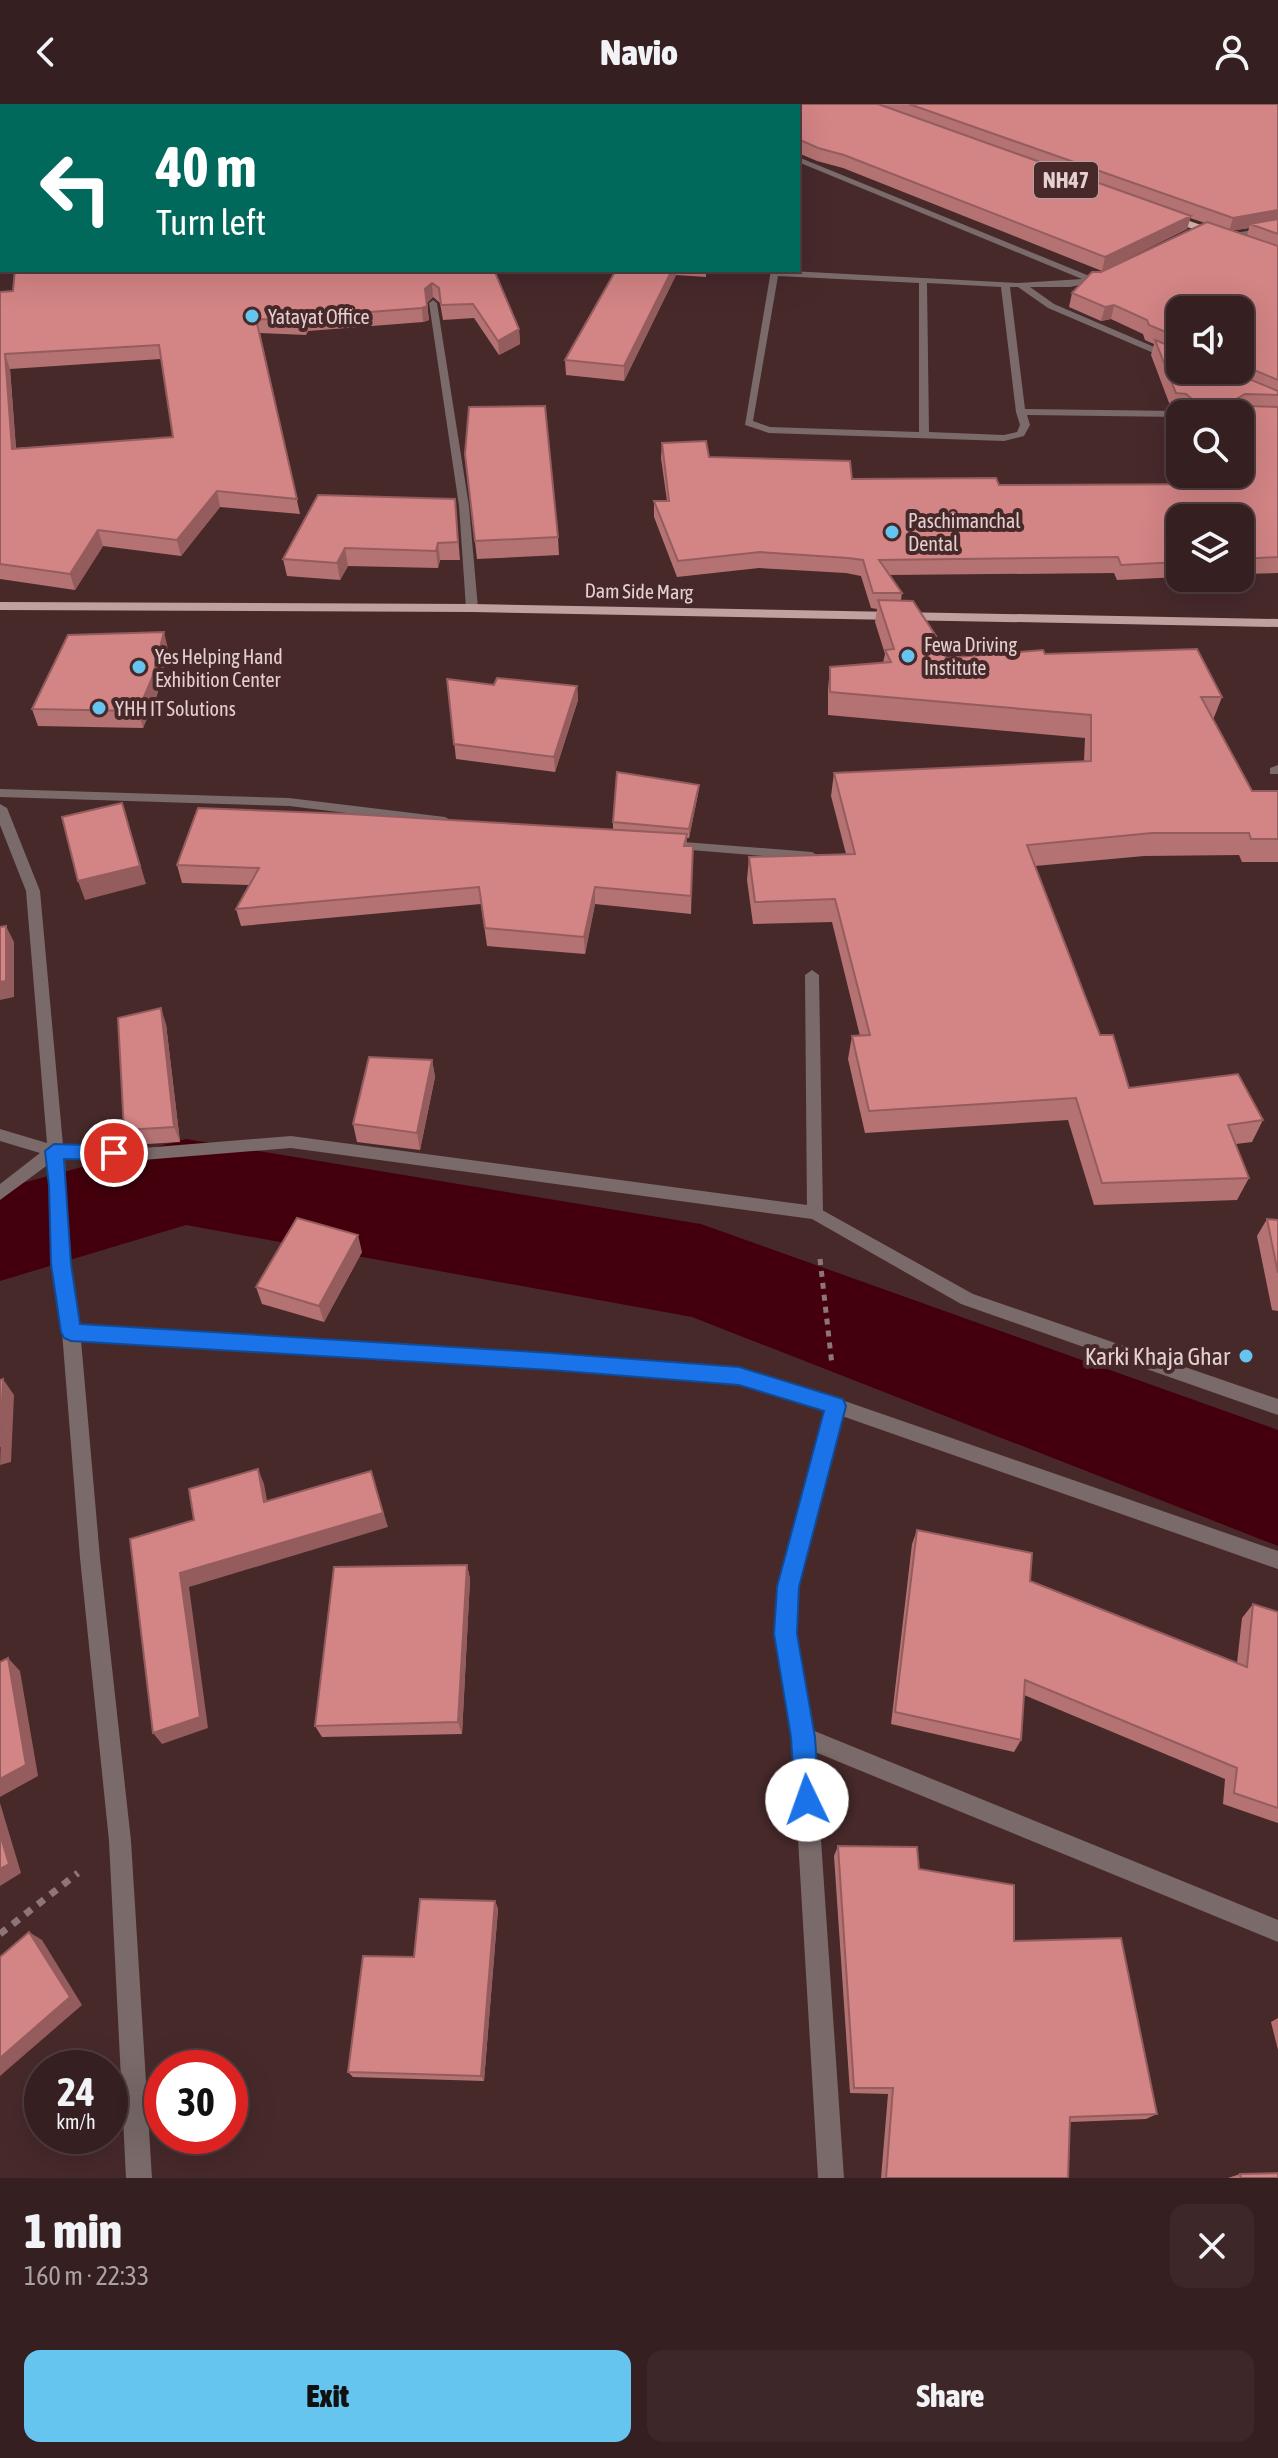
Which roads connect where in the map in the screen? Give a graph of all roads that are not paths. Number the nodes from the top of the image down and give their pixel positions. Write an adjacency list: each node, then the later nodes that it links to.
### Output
1 (800, 160): 11 (street)
2 (1144, 208): 4 (highway)
3 (1278, 227): 6 (street)
4 (1202, 229): 5 (street); 6 (highway)
5 (1189, 236)
6 (1224, 236): 7 (highway)
7 (1278, 256)
8 (775, 272): 10 (street); 18 (street)
9 (1108, 274): 11 (street)
10 (923, 280): 12 (street); 18 (street)
11 (1094, 281): 13 (street)
12 (1005, 283): 13 (street); 16 (street)
13 (1021, 285): 15 (street)
14 (433, 303): 20 (street)
15 (1166, 355)
16 (1021, 412): 17 (street); 18 (street)
17 (1166, 414)
18 (924, 435)
19 (0, 606): 20 (main road, Dam Side Marg)
20 (472, 608): 21 (main road, Dam Side Marg)
21 (1278, 623)
22 (0, 793): 24 (street)
23 (0, 808): 29 (street)
24 (462, 823)
25 (659, 844): 26 (street)
26 (812, 856)
27 (812, 975): 31 (street)
28 (0, 1135): 29 (street)
29 (54, 1151): 30 (street); 31 (street); 32 (street)
30 (0, 1193)
31 (815, 1213): 34 (street)
32 (71, 1332): 33 (street); 38 (street)
33 (836, 1406): 35 (street); 36 (street)
34 (1278, 1407)
35 (1278, 1560)
36 (803, 1737): 37 (street); 39 (street)
37 (1278, 1931)
38 (139, 2178)
39 (831, 2178)

